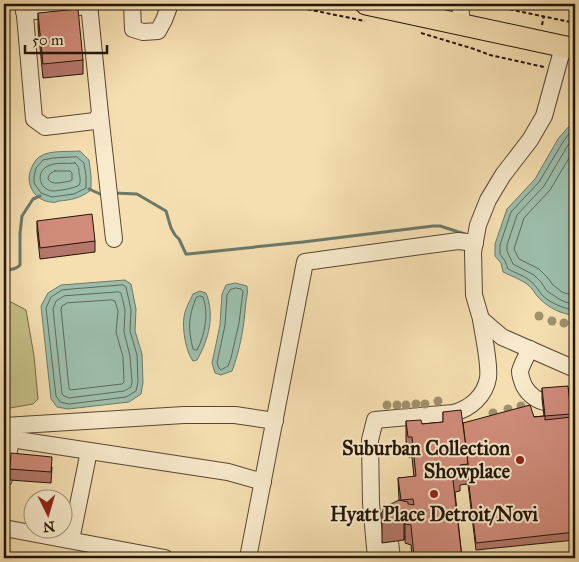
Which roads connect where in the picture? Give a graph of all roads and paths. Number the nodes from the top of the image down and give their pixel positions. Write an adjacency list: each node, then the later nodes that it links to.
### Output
1 (132, 4): 2 (lane)
2 (170, 4)
3 (282, 4): 8 (path)
4 (460, 4): 10 (lane)
5 (484, 4): 9 (path)
6 (89, 5): 7 (lane); 14 (lane)
7 (24, 8): 14 (lane)
8 (365, 12): 10 (main road)
9 (575, 23)
10 (462, 25): 12 (main road)
11 (420, 33): 13 (path)
12 (569, 48): 13 (lane)
13 (557, 69): 16 (lane)
14 (100, 114): 15 (lane)
15 (114, 239)
16 (475, 243): 17 (lane); 23 (lane)
17 (481, 319): 18 (lane); 28 (lane)
18 (530, 348): 19 (lane); 22 (lane)
19 (552, 358): 20 (lane); 21 (lane)
20 (575, 358)
21 (575, 369)
22 (575, 395)
23 (275, 421): 24 (lane); 27 (lane)
24 (4, 426)
25 (89, 451): 26 (lane); 27 (lane); 31 (lane)
26 (4, 479)
27 (263, 482): 33 (lane)
28 (371, 503): 34 (lane); 35 (lane)
29 (4, 528): 30 (lane)
30 (22, 531)
31 (72, 540): 32 (lane)
32 (165, 558)
33 (248, 558)
34 (376, 558)
35 (392, 558)

